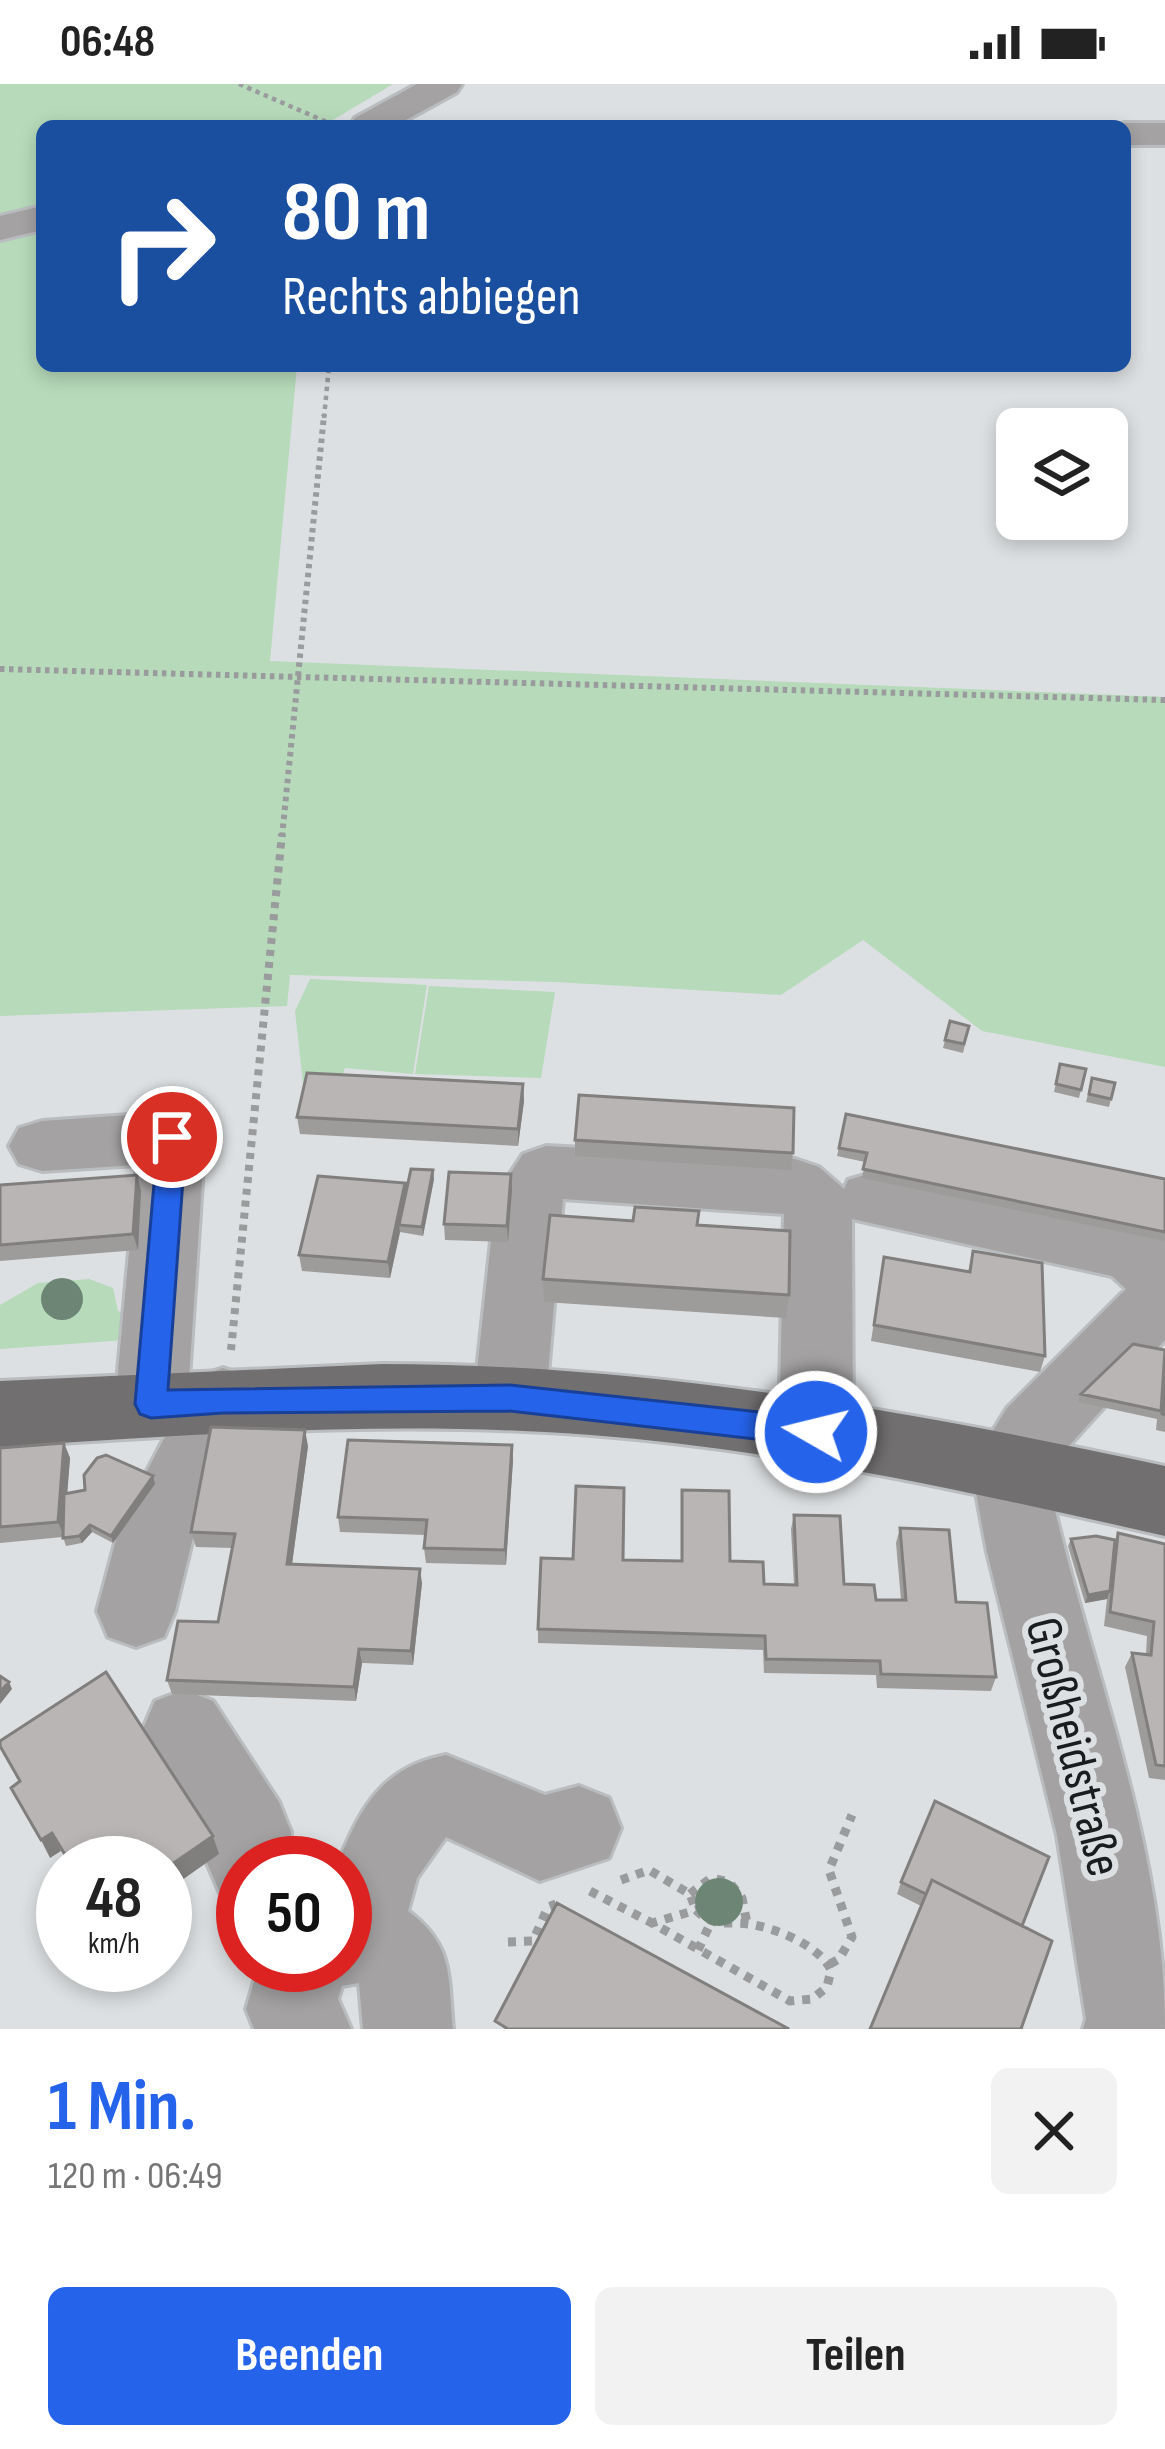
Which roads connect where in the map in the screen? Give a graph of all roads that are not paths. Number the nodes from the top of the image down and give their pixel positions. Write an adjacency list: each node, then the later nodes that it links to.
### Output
1 (444, 84): 2 (street)
2 (379, 120)
3 (1131, 134): 4 (street)
4 (1165, 134)
5 (36, 219): 6 (street)
6 (0, 228)
7 (42, 1146): 12 (street)
8 (872, 1199): 9 (street)
9 (1165, 1282)
10 (1165, 1294): 15 (street)
11 (510, 1398): 12 (main road); 14 (main road); 14 (street)
12 (187, 1402): 13 (main road); 17 (street)
13 (0, 1414)
14 (816, 1432): 15 (main road)
15 (1007, 1466): 16 (main road); 26 (street, Großheidstraße)
16 (1165, 1501)
17 (136, 1611)
18 (184, 1729): 19 (street)
19 (249, 1836)
20 (584, 1860): 21 (street)
21 (372, 1881)
22 (372, 1939): 25 (street)
23 (303, 1992): 24 (street)
24 (306, 2029)
25 (408, 2029)
26 (1127, 2029)

